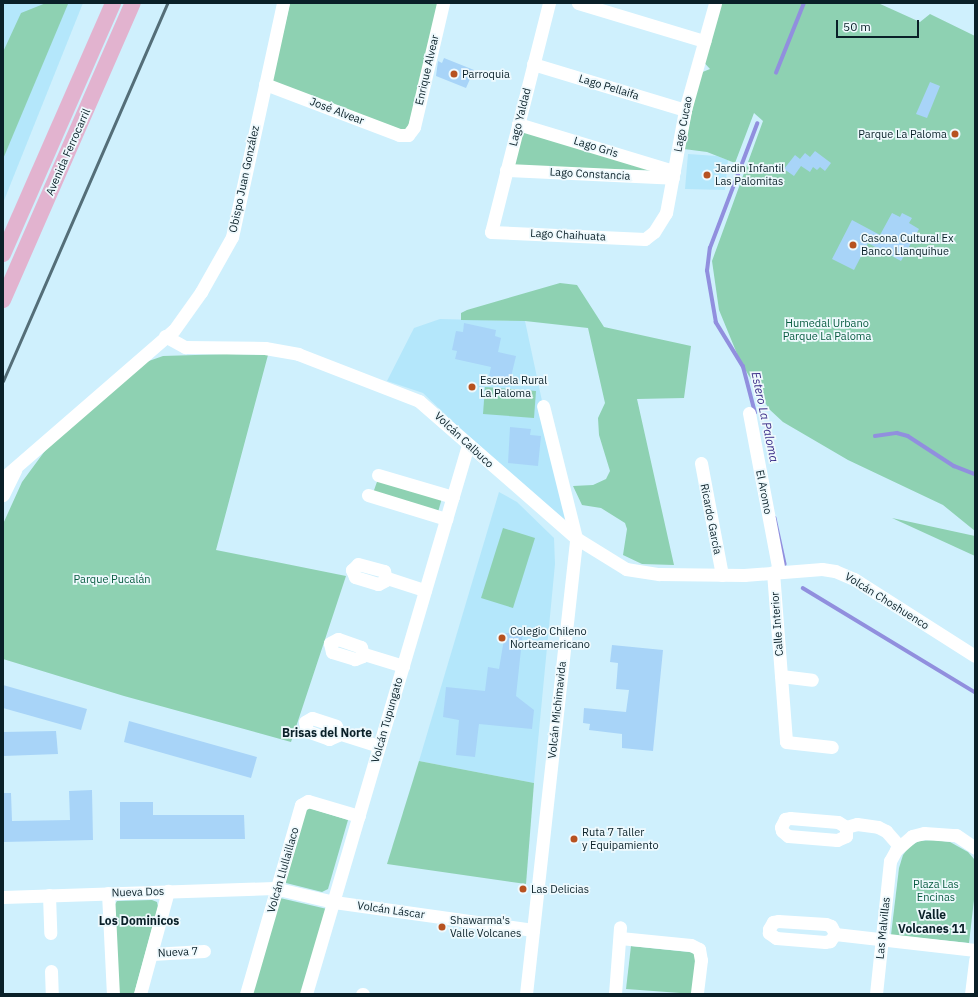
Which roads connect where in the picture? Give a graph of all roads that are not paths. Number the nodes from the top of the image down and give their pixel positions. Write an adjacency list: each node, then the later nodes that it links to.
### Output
1 (113, 3): 18 (main road, Avenida Ferrocarril)
2 (133, 3): 19 (main road, Avenida Ferrocarril)
3 (284, 3): 10 (street, Obispo Juan González)
4 (443, 3): 13 (street, Enrique Alvear)
5 (549, 3): 9 (street, Lago Yaldad)
6 (578, 3): 8 (street)
7 (715, 3): 8 (street, Lago Cucao)
8 (704, 41): 11 (street, Lago Cucao)
9 (533, 64): 11 (street, Lago Pellaifa); 12 (street, Lago Yaldad)
10 (265, 84): 13 (street, José Alvear); 20 (street, Obispo Juan González)
11 (685, 110): 15 (street, Lago Cucao)
12 (518, 124): 14 (street, Lago Yaldad); 15 (street, Lago Gris)
13 (408, 135)
14 (506, 170): 15 (street, Lago Constancia); 16 (street, Lago Yaldad)
15 (674, 175): 17 (street, Lago Cucao)
16 (491, 232): 17 (street, Lago Chaihuata)
17 (644, 238)
18 (3, 254)
19 (3, 300)
20 (165, 336): 23 (street, Volcán Calbuco); 24 (street, Obispo Juan González)
21 (543, 406): 32 (street, Volcán Michimavida)
22 (749, 413): 33 (street, El Aromo)
23 (468, 445): 30 (street, Volcán Tupungato); 32 (street, Volcán Calbuco)
24 (20, 462): 27 (street, Obispo Juan González); 28 (street, Obispo Juan González)
25 (701, 463): 34 (street, Ricardo García)
26 (378, 475): 30 (street)
27 (3, 478)
28 (3, 495)
29 (368, 496): 31 (street)
30 (453, 497): 31 (street, Volcán Tupungato)
31 (446, 519): 37 (street, Volcán Tupungato)
32 (576, 538): 34 (street, Volcán Calbuco); 56 (street, Volcán Michimavida)
33 (776, 572): 35 (street, Volcán Choshuenco); 39 (street, Volcán Choshuenco); 41 (street, Calle Interior)
34 (722, 574): 35 (street, Volcán Calbuco)
35 (744, 574)
36 (387, 578): 37 (street)
37 (425, 590): 40 (street, Volcán Tupungato)
38 (364, 654): 40 (street)
39 (975, 656)
40 (403, 666): 44 (street, Volcán Tupungato)
41 (781, 676): 42 (street); 45 (street, Calle Interior)
42 (812, 680)
43 (338, 733): 44 (street)
44 (380, 746): 46 (street, Volcán Tupungato)
45 (832, 747)
46 (359, 816): 50 (street, Volcán Llullaillaco); 55 (street, Volcán Tupungato)
47 (846, 827): 48 (street)
48 (899, 846): 49 (street); 59 (street, Las Malvillas)
49 (975, 848)
50 (276, 888): 51 (street, Nueva Dos); 55 (street, Volcán Láscar); 68 (street, Volcán Llullaillaco)
51 (168, 891): 52 (street, Nueva Dos); 62 (street)
52 (108, 893): 53 (street, Nueva Dos); 66 (street)
53 (49, 895): 54 (street, Nueva Dos); 57 (street)
54 (3, 896)
55 (334, 902): 56 (street, Volcán Láscar); 69 (street, Volcán Tupungato)
56 (533, 930): 70 (street, Volcán Michimavida)
57 (50, 933)
58 (835, 934): 59 (street)
59 (882, 939): 60 (street); 73 (street, Las Malvillas)
60 (975, 950)
61 (204, 951): 62 (street, Nueva 7)
62 (152, 954): 67 (street)
63 (975, 959): 74 (street)
64 (51, 970): 65 (street)
65 (52, 994)
66 (113, 994)
67 (140, 994)
68 (246, 994)
69 (306, 994)
70 (526, 994)
71 (614, 994): 72 (street)
72 (697, 994)
73 (876, 994)
74 (971, 994)

